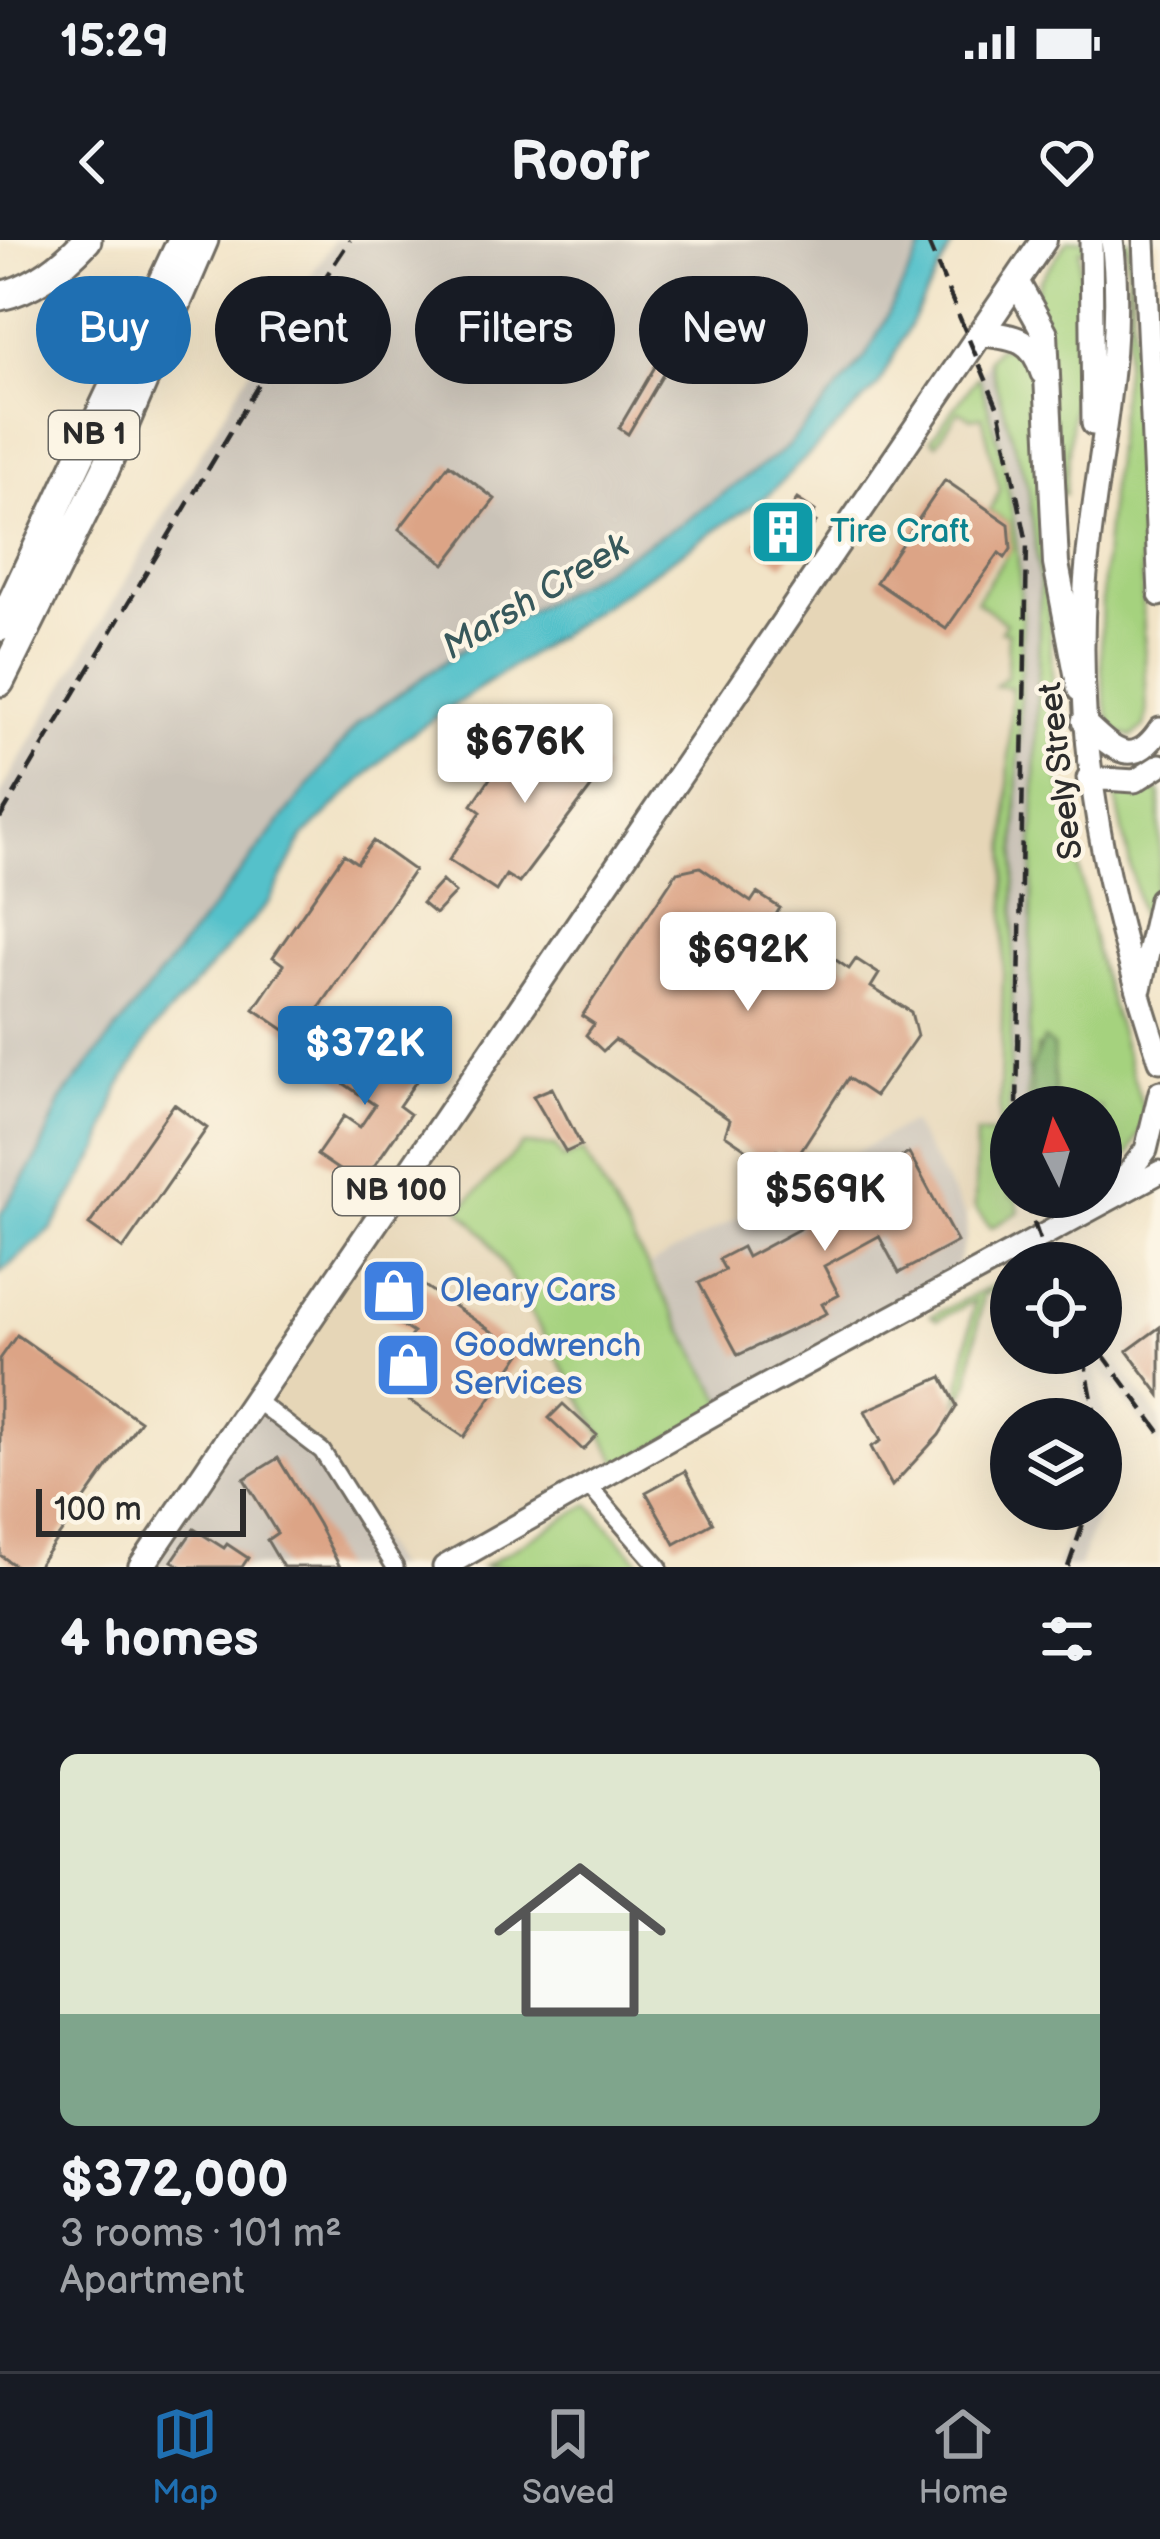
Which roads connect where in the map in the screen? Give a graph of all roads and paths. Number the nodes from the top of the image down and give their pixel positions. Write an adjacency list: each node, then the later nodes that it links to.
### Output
1 (87, 240): 9 (highway)
2 (182, 240): 16 (highway, NB 1)
3 (204, 240): 14 (highway, NB 1)
4 (223, 240): 14 (highway)
5 (1044, 240): 8 (main road, NB 100)
6 (1144, 240): 15 (main road)
7 (1102, 244): 18 (main road, Seely Street)
8 (1016, 280): 12 (main road, NB 100); 13 (main road)
9 (33, 284): 10 (highway); 11 (highway)
10 (0, 286)
11 (0, 296)
12 (981, 333): 13 (main road); 33 (main road, NB 100)
13 (1047, 386): 18 (main road)
14 (105, 470): 17 (highway, NB 1)
15 (1160, 595)
16 (0, 627)
17 (0, 682)
18 (1080, 689): 19 (main road, Seely Street)
19 (1083, 721): 20 (main road); 22 (main road, Seely Street)
20 (1160, 728)
21 (1160, 765): 22 (main road)
22 (1088, 778): 24 (main road, Seely Street)
23 (1160, 899): 24 (main road)
24 (1138, 996): 25 (main road, Seely Street)
25 (1160, 1061)
26 (1160, 1091): 28 (main road)
27 (1160, 1172): 30 (main road)
28 (1122, 1179)
29 (1160, 1192): 31 (main road)
30 (1122, 1193)
31 (1122, 1200)
32 (1076, 1218): 34 (main road)
33 (255, 1400): 35 (main road, NB 100); 36 (street)
34 (587, 1484): 37 (main road); 38 (street)
35 (141, 1567)
36 (395, 1567)
37 (444, 1567)
38 (659, 1567)

